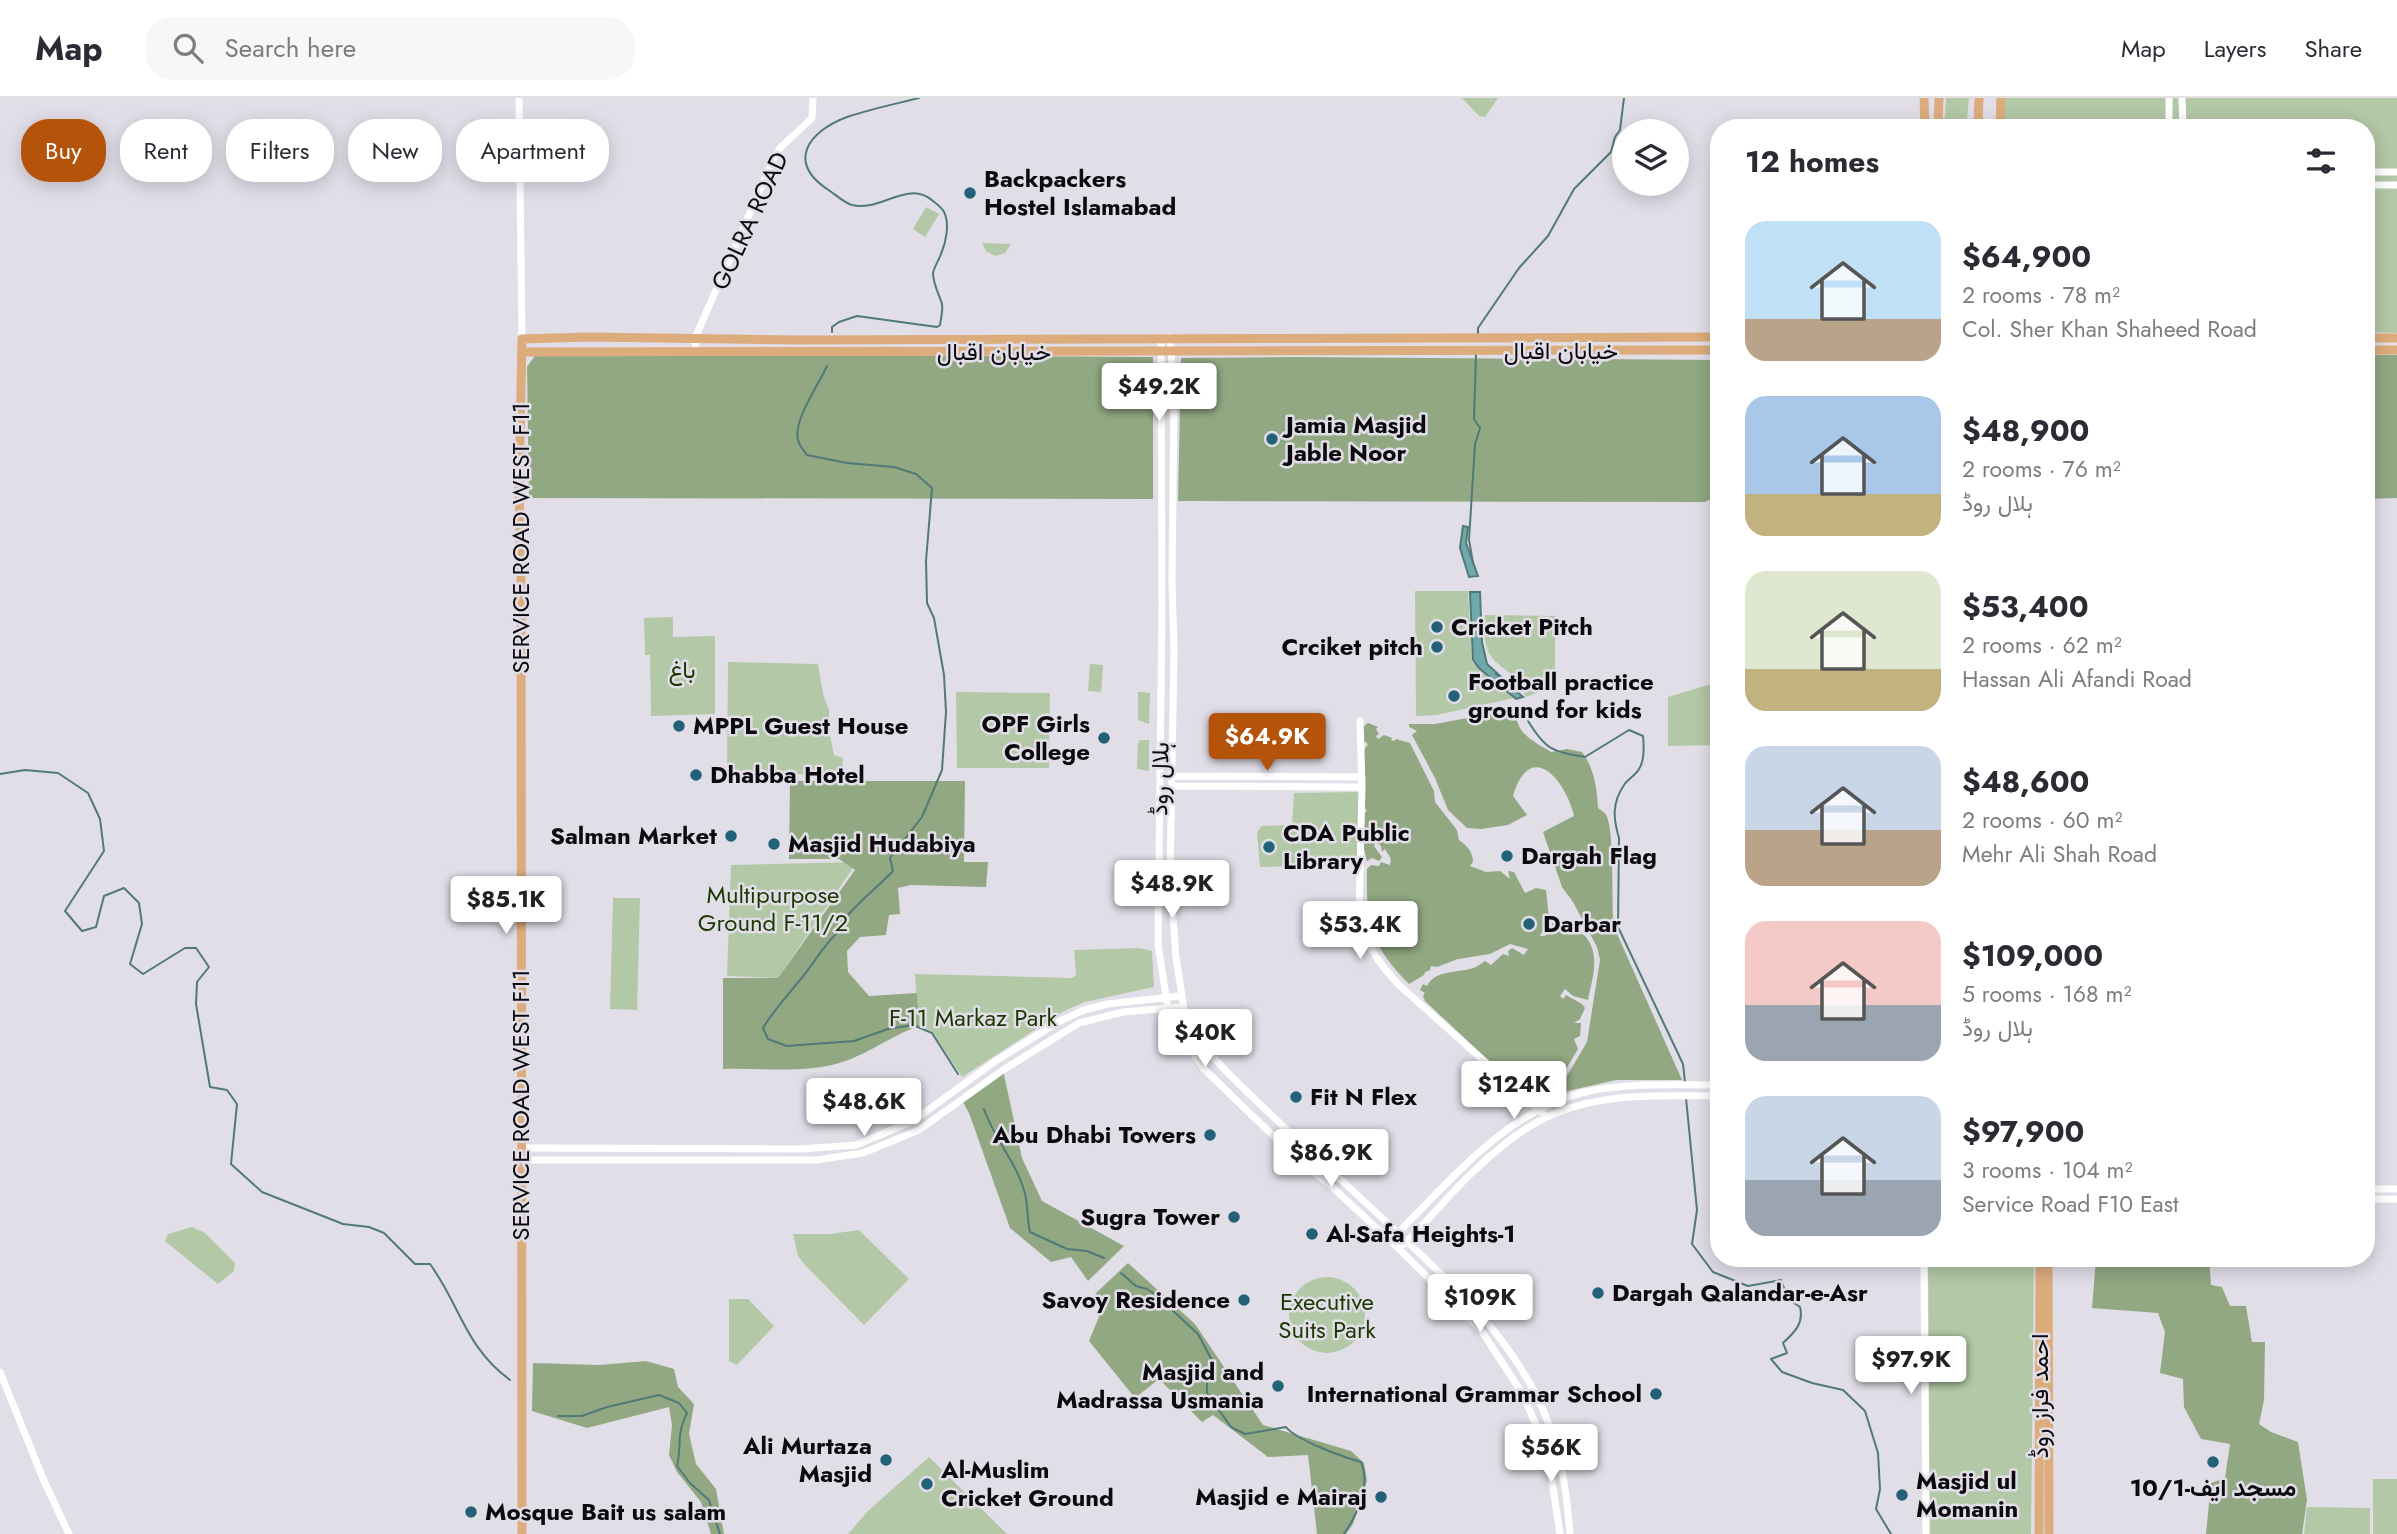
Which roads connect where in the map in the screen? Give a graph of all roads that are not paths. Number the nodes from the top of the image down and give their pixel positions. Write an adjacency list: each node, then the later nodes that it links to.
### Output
1 (519, 98): 27 (street)
2 (813, 98): 22 (street, GOLRA ROAD)
3 (1924, 98): 9 (main road)
4 (1939, 98): 10 (main road)
5 (1979, 98): 11 (main road)
6 (2001, 98): 12 (main road)
7 (2169, 98): 13 (street)
8 (2182, 98): 14 (street)
9 (1925, 119)
10 (1938, 119)
11 (1978, 119)
12 (2000, 119)
13 (2169, 119)
14 (2183, 119)
15 (2375, 172): 16 (street)
16 (2397, 172)
17 (2375, 185): 18 (street)
18 (2397, 185)
19 (1166, 337): 23 (main road, خیابان اقبال); 29 (main road, خیابان اقبال); 34 (street, ہلال روڈ)
20 (1689, 337): 21 (main road, خیابان اقبال); 24 (main road, خیابان اقبال); 37 (main road)
21 (1710, 337)
22 (695, 338): 27 (main road, خیابان اقبال); 28 (main road, خیابان اقبال); 39 (street, GOLRA ROAD)
23 (1234, 338): 24 (main road, خیابان اقبال); 35 (main road)
24 (1428, 338): 36 (main road)
25 (2375, 338): 26 (main road)
26 (2397, 338)
27 (522, 339): 38 (main road, SERVICE ROAD WEST F11)
28 (937, 339): 29 (main road, خیابان اقبال); 40 (main road)
29 (1040, 339): 33 (main road)
30 (1710, 350): 37 (main road, خیابان اقبال)
31 (2375, 350): 32 (main road)
32 (2397, 350)
33 (1040, 351): 34 (main road, خیابان اقبال); 40 (main road, خیابان اقبال)
34 (1167, 351): 35 (main road, خیابان اقبال); 42 (street, ہلال روڈ); 47 (street, ہلال روڈ)
35 (1234, 351): 36 (main road, خیابان اقبال)
36 (1429, 351): 37 (main road, خیابان اقبال)
37 (1689, 351)
38 (522, 352): 39 (main road, خیابان اقبال); 56 (main road, SERVICE ROAD WEST F11)
39 (696, 352): 40 (main road, خیابان اقبال)
40 (938, 352)
41 (1360, 721): 43 (street)
42 (1171, 776): 43 (street); 44 (street, ہلال روڈ)
43 (1362, 777): 45 (street)
44 (1172, 786): 45 (street); 46 (street, ہلال روڈ)
45 (1363, 787): 54 (street)
46 (1180, 996): 47 (street); 48 (street, ہلال روڈ)
47 (1167, 999): 49 (street, ہلال روڈ); 56 (street)
48 (1182, 1007): 49 (street); 62 (street, ہلال روڈ)
49 (1168, 1009): 57 (street); 64 (street, ہلال روڈ)
50 (1657, 1085): 51 (street); 52 (street); 54 (street)
51 (1710, 1085)
52 (1658, 1095): 53 (street); 55 (street)
53 (1710, 1096)
54 (1540, 1109): 55 (street); 62 (street)
55 (1547, 1117): 63 (street)
56 (522, 1149): 57 (main road, SERVICE ROAD WEST F11)
57 (522, 1160): 72 (main road, SERVICE ROAD WEST F11)
58 (2375, 1189): 59 (street)
59 (2397, 1189)
60 (2375, 1199): 61 (street)
61 (2397, 1199)
62 (1398, 1233): 63 (street, ہلال روڈ); 64 (street)
63 (1407, 1241): 65 (street); 74 (street, ہلال روڈ)
64 (1392, 1242): 65 (street, ہلال روڈ)
65 (1399, 1249): 73 (street, ہلال روڈ)
66 (1924, 1267): 75 (street)
67 (2040, 1267): 70 (main road, احمد فراز روڈ)
68 (2048, 1267): 70 (main road, احمد فراز روڈ)
69 (0, 1372): 71 (street)
70 (2044, 1427): 76 (main road, احمد فراز روڈ); 77 (main road, احمد فراز روڈ)
71 (69, 1534)
72 (522, 1534)
73 (1560, 1534)
74 (1570, 1534)
75 (1926, 1534)
76 (2039, 1534)
77 (2049, 1534)

